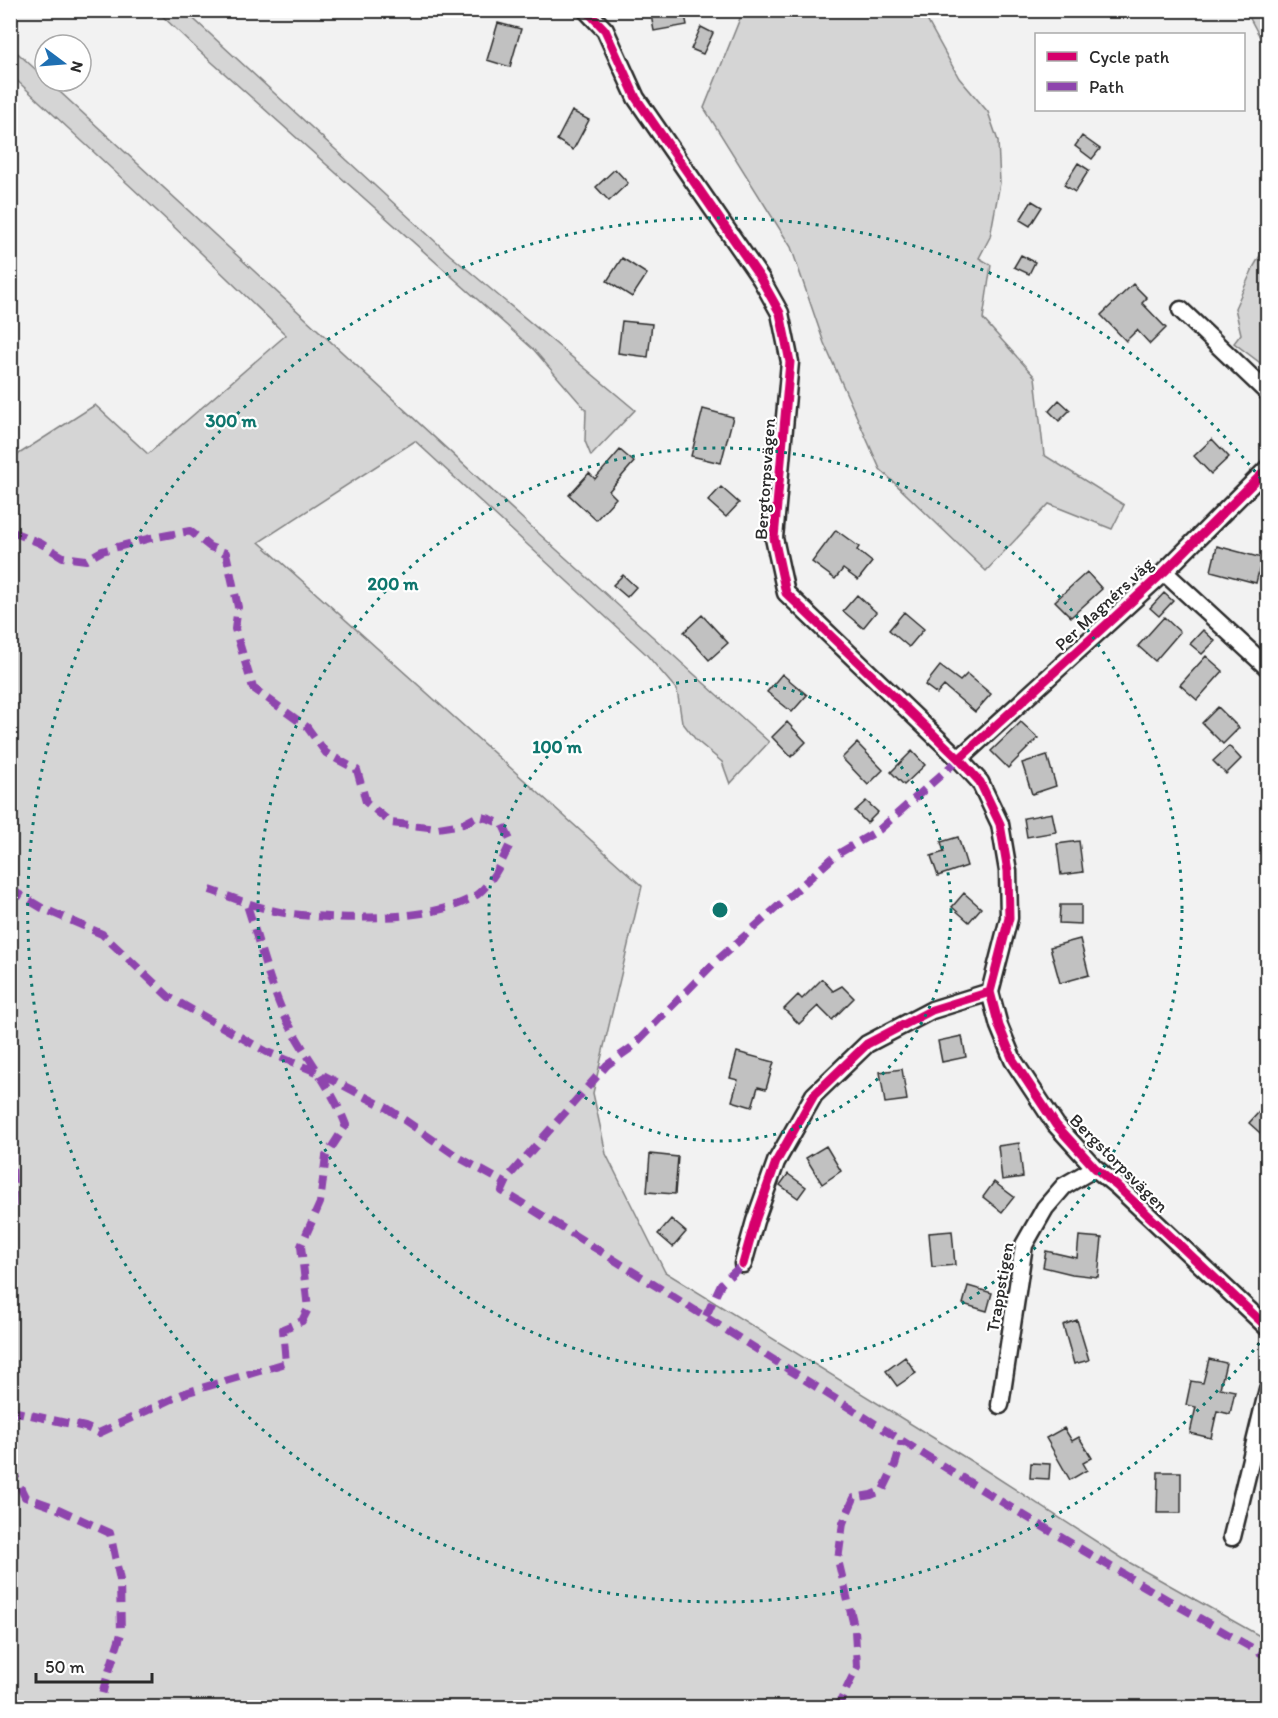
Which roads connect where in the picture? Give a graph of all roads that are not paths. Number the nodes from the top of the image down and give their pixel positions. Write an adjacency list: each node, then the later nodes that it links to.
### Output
1 (586, 10): 7 (street, Bergtorpsvägen)
2 (1181, 310): 3 (street)
3 (1268, 393)
4 (1268, 468): 5 (street, Per Magnérs väg)
5 (1164, 572): 6 (street, Per Magnérs väg); 7 (street, Per Magnérs väg)
6 (1268, 668)
7 (959, 759): 8 (street, Bergtorpsvägen)
8 (990, 992): 9 (street, Bergstorpsvägen); 10 (street)
9 (1095, 1168): 11 (street, Bergstorpsvägen); 13 (street, Trappstigen)
10 (743, 1263)
11 (1268, 1328)
12 (1268, 1389): 14 (street)
13 (1000, 1405)
14 (1232, 1537)

